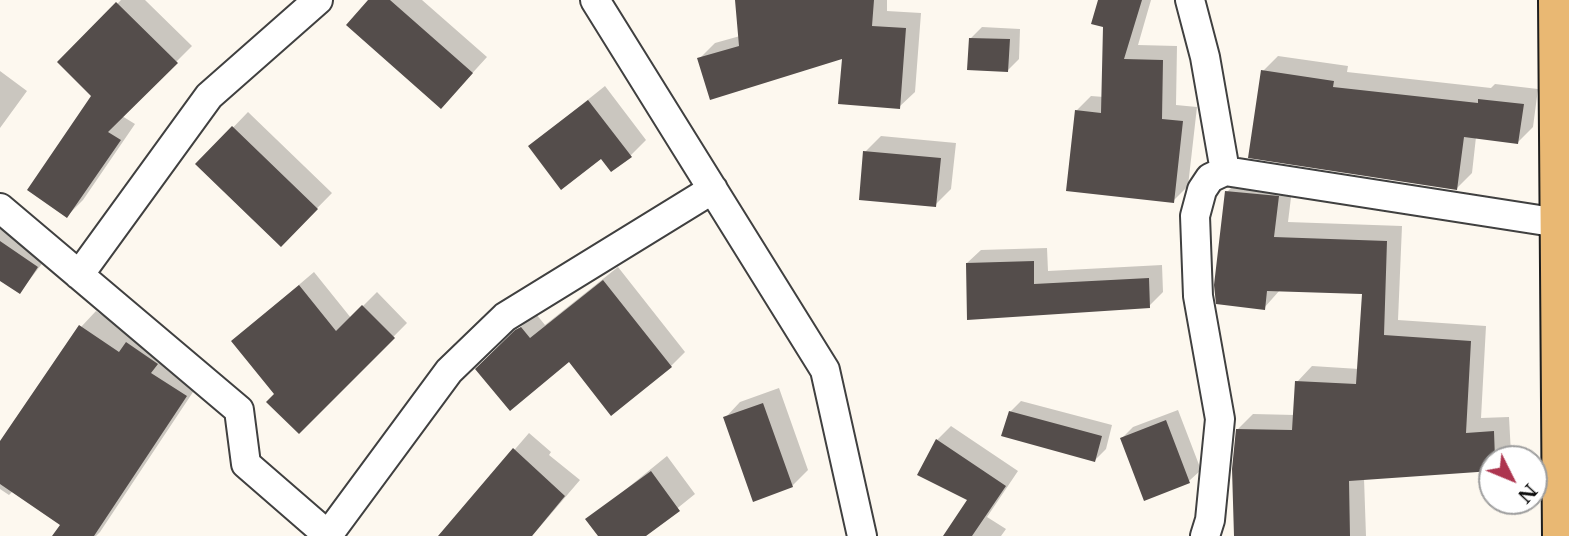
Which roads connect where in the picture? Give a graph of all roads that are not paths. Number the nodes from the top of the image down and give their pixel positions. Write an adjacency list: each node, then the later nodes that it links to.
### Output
1 (318, 0): 9 (street)
2 (595, 0): 6 (street)
3 (1190, 0): 5 (street)
4 (1558, 0): 8 (main road)
5 (1225, 171): 8 (street); 12 (street)
6 (713, 189): 10 (street); 11 (street)
7 (0, 208): 9 (street)
8 (1559, 223): 13 (main road)
9 (79, 275): 10 (street)
10 (329, 535)
11 (862, 536)
12 (1205, 536)
13 (1562, 536)

